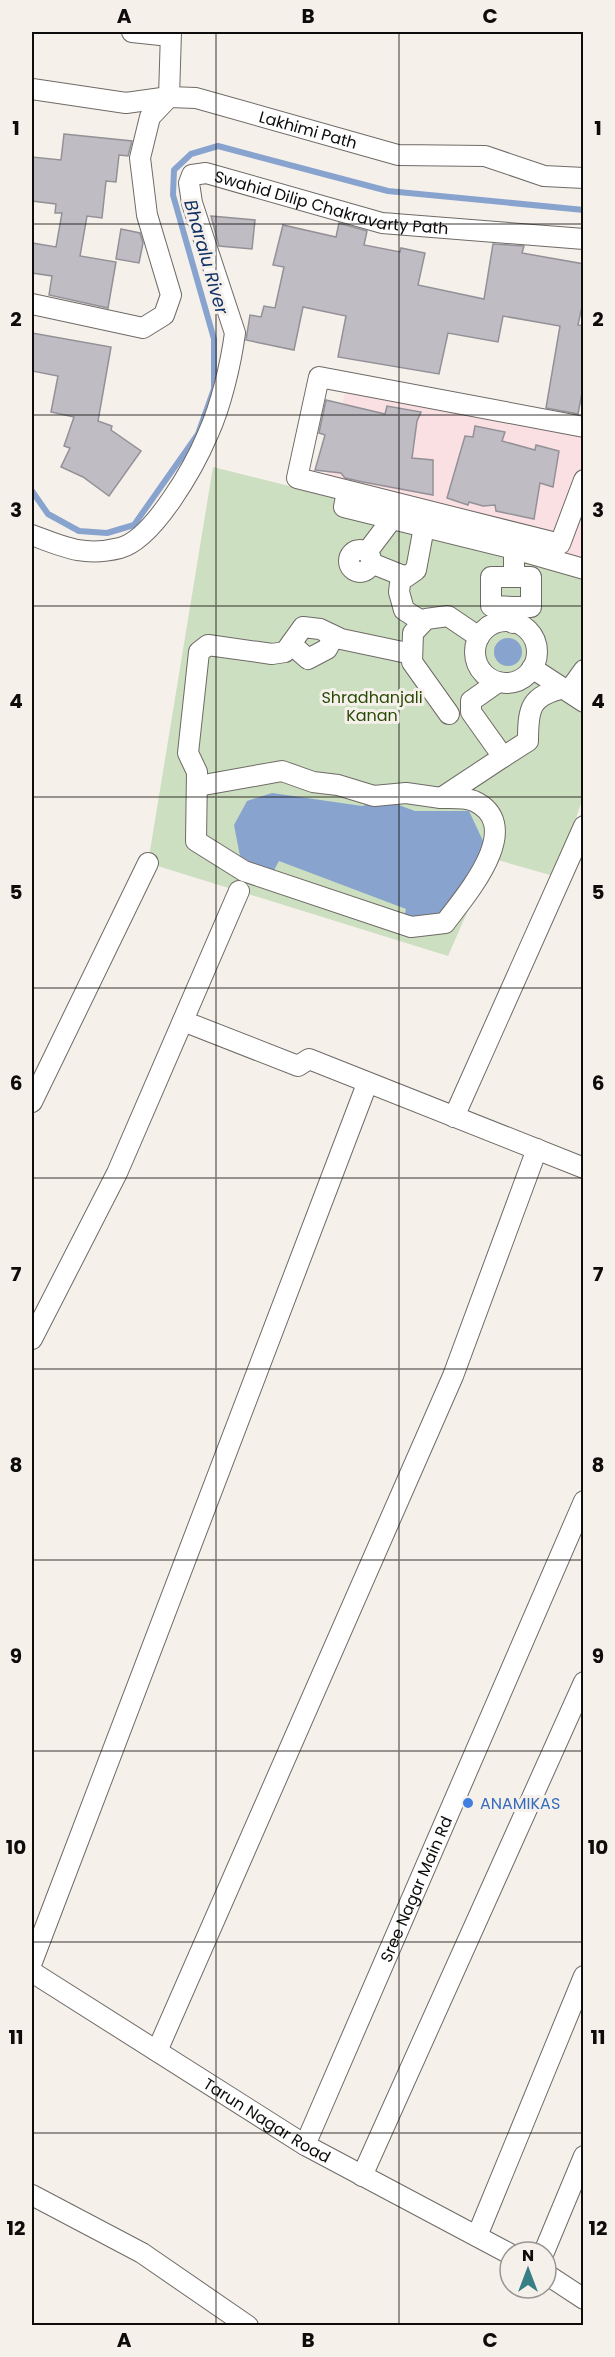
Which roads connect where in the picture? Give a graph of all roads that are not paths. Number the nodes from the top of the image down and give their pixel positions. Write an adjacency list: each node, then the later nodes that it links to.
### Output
1 (132, 32): 2 (street)
2 (171, 34): 4 (street)
3 (32, 89): 4 (street, Lakhimi Path)
4 (169, 96): 5 (street, Lakhimi Path); 7 (street)
5 (584, 178)
6 (584, 239): 13 (street, Swahid Dilip Chakravarty Path)
7 (32, 304)
8 (584, 427): 10 (street)
9 (582, 490): 10 (street)
10 (347, 491): 11 (street)
11 (392, 519): 12 (street); 16 (street)
12 (424, 527): 14 (street); 16 (street)
13 (32, 535)
14 (514, 549): 15 (street); 17 (street)
15 (584, 569)
16 (401, 575): 18 (street)
17 (513, 615): 19 (street); 21 (street)
18 (423, 622): 19 (street); 20 (street)
19 (480, 637): 23 (street)
20 (412, 654): 25 (street); 27 (street)
21 (532, 668): 23 (street); 24 (street)
22 (584, 670): 24 (street)
23 (498, 682): 25 (street)
24 (572, 694): 26 (street)
25 (463, 707): 26 (street)
26 (503, 757): 28 (street)
27 (198, 786): 28 (street); 28 (street)
28 (441, 798)
29 (584, 826): 35 (street)
30 (148, 863): 34 (street)
31 (239, 891): 32 (street)
32 (183, 1021): 33 (street); 38 (street)
33 (367, 1084): 35 (street); 41 (street)
34 (32, 1102)
35 (454, 1117): 36 (street)
36 (537, 1149): 37 (street); 44 (street)
37 (584, 1168)
38 (32, 1339)
39 (584, 1501): 45 (street, Sree Nagar Main Rd)
40 (584, 1682): 47 (street)
41 (32, 1962)
42 (32, 1972): 44 (street, Tarun Nagar Road)
43 (584, 1976): 49 (street)
44 (157, 2051): 45 (street, Tarun Nagar Road)
45 (304, 2145): 47 (street, Tarun Nagar Road)
46 (584, 2156): 50 (street)
47 (362, 2176): 49 (street, Tarun Nagar Road)
48 (32, 2195): 54 (street)
49 (477, 2236): 51 (street, Tarun Nagar Road)
50 (549, 2240)
51 (498, 2247)
52 (558, 2282): 53 (street)
53 (584, 2299)
54 (248, 2325)

